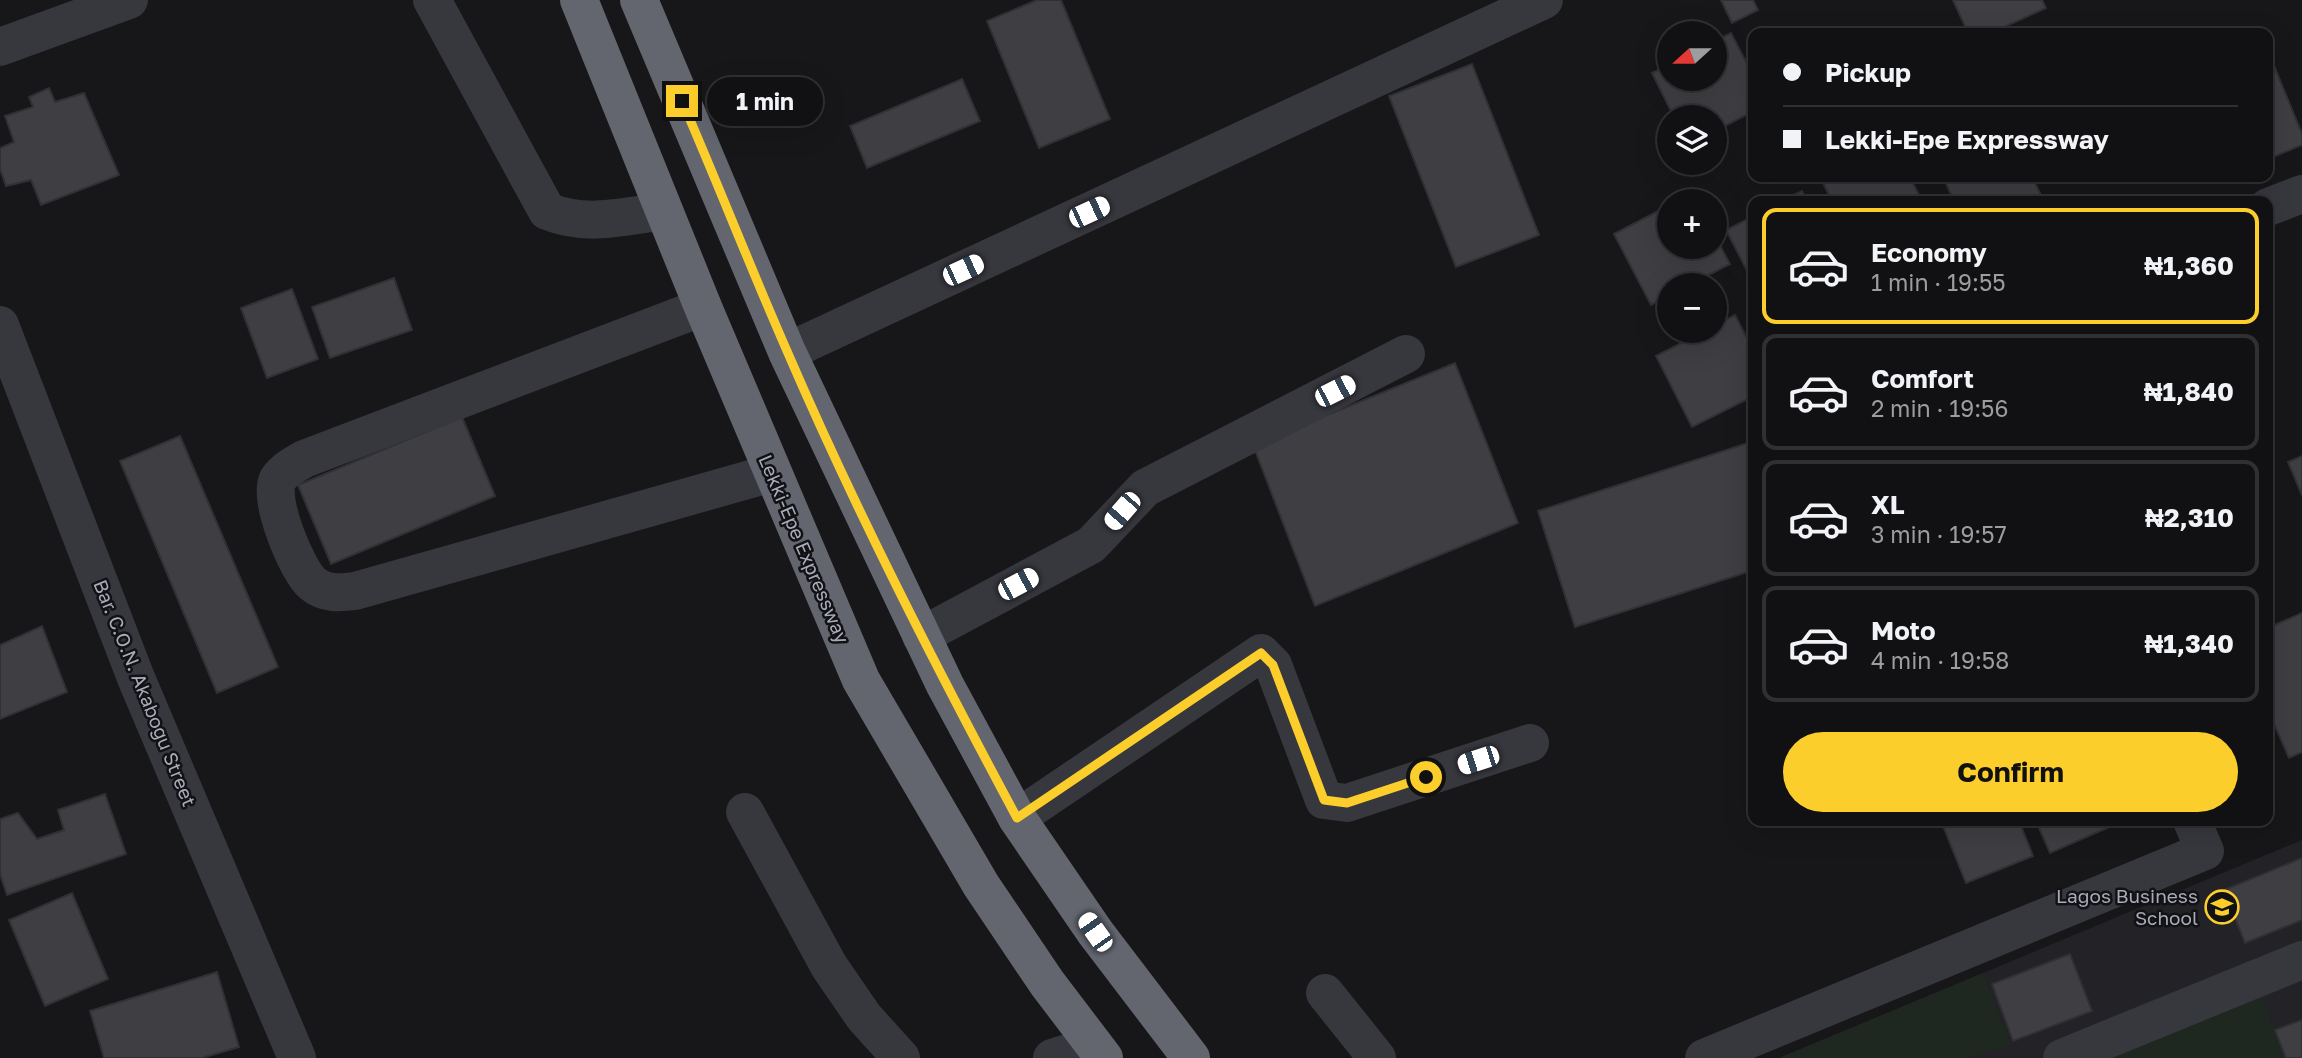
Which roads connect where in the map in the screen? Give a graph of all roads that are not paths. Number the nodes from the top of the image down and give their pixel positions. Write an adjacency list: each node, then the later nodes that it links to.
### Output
1 (129, 0): 6 (street)
2 (432, 0): 9 (street)
3 (579, 0): 9 (highway, Lekki-Epe Expressway)
4 (639, 0): 12 (highway)
5 (1544, 0): 12 (street)
6 (0, 47)
7 (2302, 194): 8 (street)
8 (2273, 205)
9 (664, 211): 10 (highway, Lekki-Epe Expressway)
10 (703, 307): 14 (highway, Lekki-Epe Expressway); 14 (street)
11 (0, 326): 23 (street, Bar. C.O.N. Akabogu Street)
12 (787, 352): 15 (highway)
13 (1406, 355): 15 (street)
14 (772, 473): 22 (highway, Lekki-Epe Expressway)
15 (921, 636): 18 (highway)
16 (1530, 743): 18 (street)
17 (745, 812): 24 (street)
18 (1017, 818): 26 (highway)
19 (2194, 826): 28 (street)
20 (2302, 960): 29 (street)
21 (1325, 993): 27 (street)
22 (1099, 1051): 25 (street)
23 (297, 1058)
24 (901, 1058)
25 (1052, 1058)
26 (1191, 1058)
27 (1377, 1058)
28 (1704, 1058)
29 (2062, 1058)

